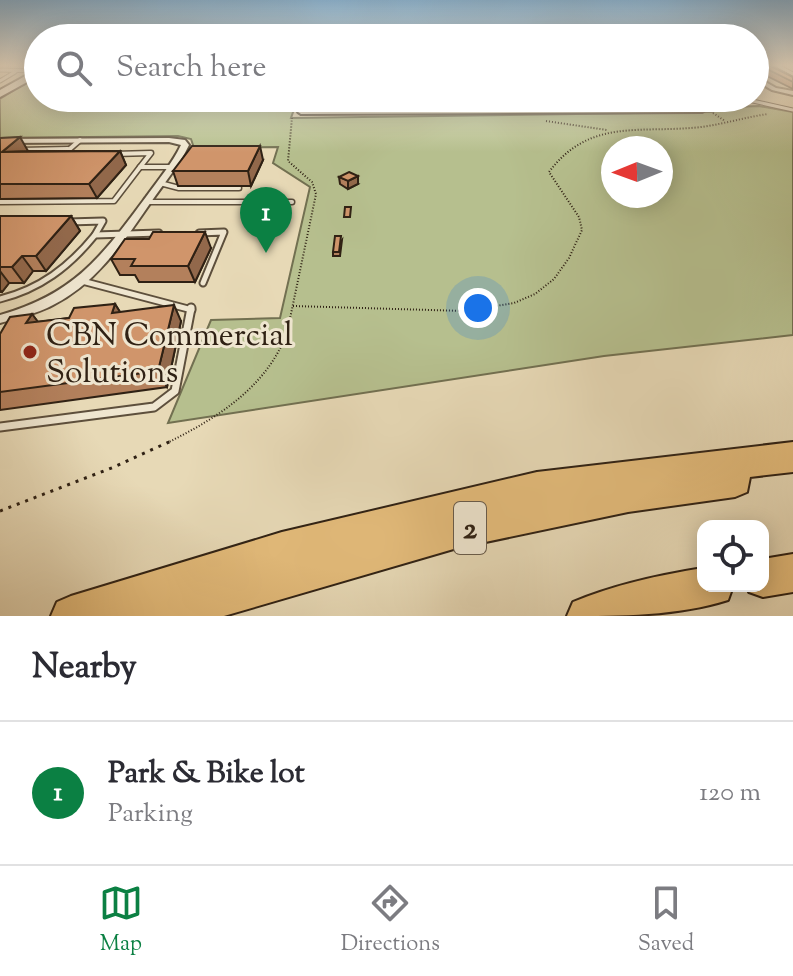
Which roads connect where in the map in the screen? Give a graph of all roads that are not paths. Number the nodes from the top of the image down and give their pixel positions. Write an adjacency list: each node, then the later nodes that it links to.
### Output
1 (769, 105): 2 (lane)
2 (793, 110)
3 (80, 140): 4 (street); 5 (lane); 10 (street)
4 (0, 141)
5 (70, 149): 6 (lane); 7 (lane)
6 (14, 150)
7 (78, 154)
8 (107, 154): 9 (lane)
9 (140, 167): 10 (lane); 13 (lane)
10 (171, 167): 11 (street)
11 (160, 183): 12 (lane); 14 (street)
12 (239, 188)
13 (0, 202)
14 (147, 202): 15 (lane); 19 (street)
15 (292, 202)
16 (59, 222): 20 (lane)
17 (171, 233): 19 (lane)
18 (184, 233): 22 (lane)
19 (126, 234): 20 (lane); 21 (street)
20 (95, 235): 23 (lane)
21 (82, 281): 24 (street); 25 (lane)
22 (203, 283)
23 (0, 299)
24 (0, 319)
25 (0, 427)
26 (793, 457): 31 (highway)
27 (793, 473): 32 (highway, 2)
28 (793, 573): 29 (highway)
29 (769, 577)
30 (697, 589): 33 (highway)
31 (71, 616)
32 (154, 616)
33 (587, 616)

